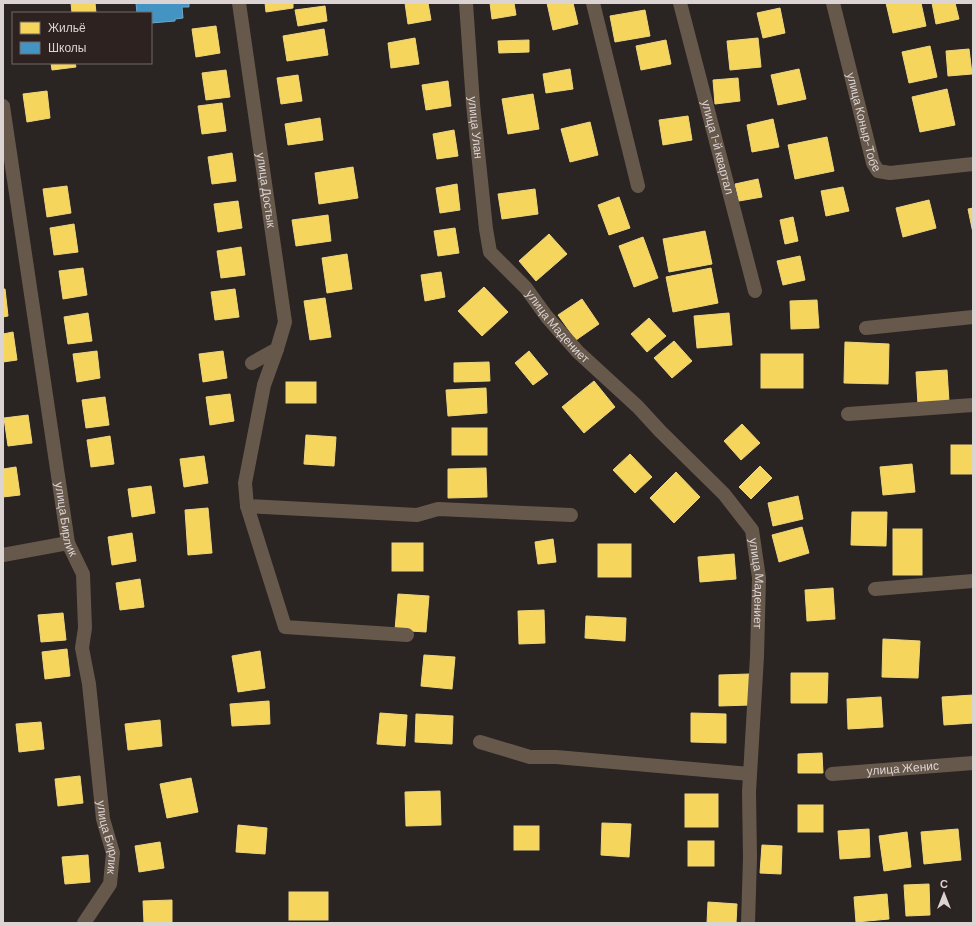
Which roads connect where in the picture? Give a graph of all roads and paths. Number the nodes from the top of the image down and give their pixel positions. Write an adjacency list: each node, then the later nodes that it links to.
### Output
1 (239, 3): 13 (street, улица Достык)
2 (466, 3): 9 (street, улица Улан)
3 (593, 3): 8 (street)
4 (680, 3): 10 (street, улица 1-й квартал)
5 (833, 3): 7 (street, улица Коныр-Тобе)
6 (3, 106): 19 (street, улица Бирлик)
7 (973, 164)
8 (638, 186)
9 (490, 252): 26 (street, улица Мадениет)
10 (755, 291)
11 (973, 317): 12 (street)
12 (866, 328)
13 (277, 349): 14 (street); 17 (street, улица Достык)
14 (252, 363)
15 (973, 405): 16 (street)
16 (848, 414)
17 (247, 506): 18 (street); 23 (street, улица Достык)
18 (572, 515)
19 (68, 543): 20 (street); 28 (street, улица Бирлик)
20 (3, 555)
21 (973, 581): 22 (street)
22 (875, 589)
23 (408, 635)
24 (480, 742): 26 (street)
25 (973, 763): 27 (street, улица Женис)
26 (750, 774): 29 (street, улица Мадениет)
27 (832, 774)
28 (84, 923)
29 (748, 923)

